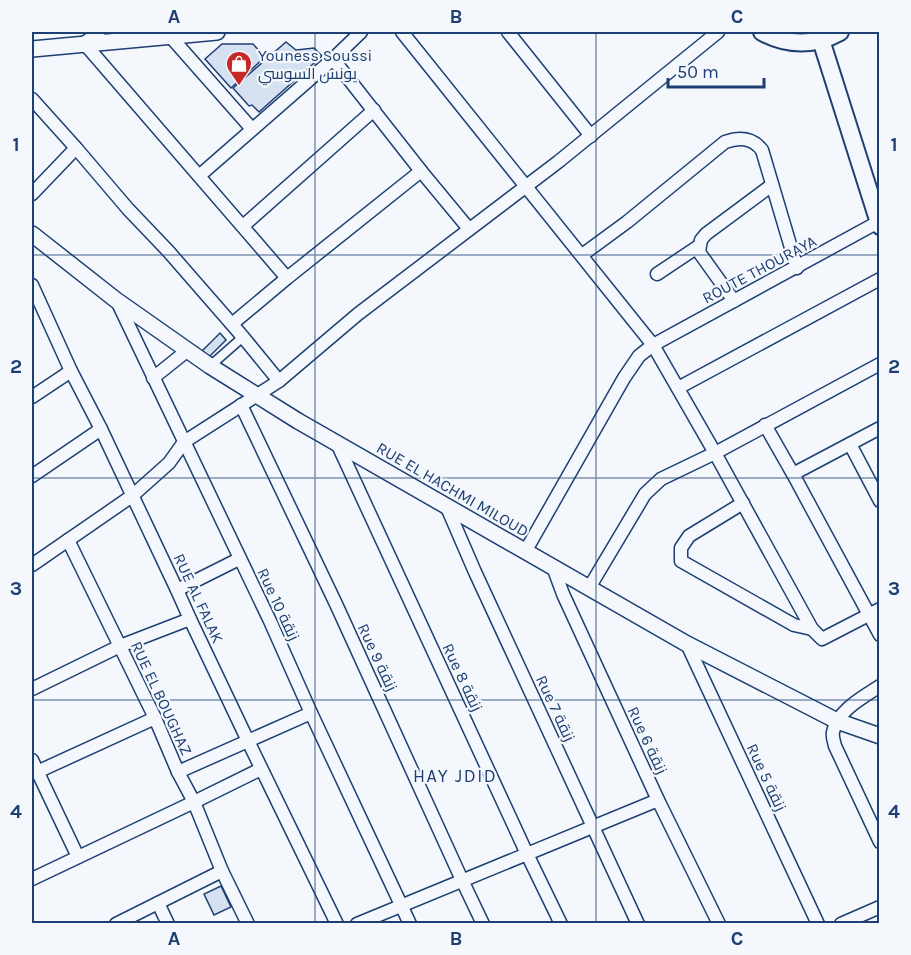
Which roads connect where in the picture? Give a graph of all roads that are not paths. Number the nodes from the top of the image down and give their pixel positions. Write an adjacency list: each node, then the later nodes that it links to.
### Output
1 (99, 32): 11 (street)
2 (217, 32): 9 (street)
3 (361, 32): 13 (street)
4 (402, 32): 22 (street)
5 (508, 32): 17 (street)
6 (718, 32): 17 (street)
7 (762, 32): 10 (main road)
8 (840, 32): 10 (main road)
9 (170, 36): 11 (street); 16 (street)
10 (821, 40): 24 (main road)
11 (84, 43): 12 (street); 20 (street)
12 (32, 49)
13 (333, 59): 15 (street); 16 (street)
14 (32, 102): 18 (street)
15 (374, 110): 19 (street); 25 (street)
16 (252, 129): 20 (street)
17 (591, 136): 22 (street)
18 (76, 148): 23 (street); 37 (street)
19 (421, 171): 26 (street); 32 (street)
20 (199, 176): 25 (street)
21 (772, 185): 28 (street); 29 (street); 30 (street)
22 (526, 187): 26 (street); 29 (street)
23 (32, 194)
24 (879, 223): 30 (street, ROUTE THOURAYA)
25 (243, 226): 32 (street)
26 (469, 229): 45 (street)
27 (34, 238): 35 (street, RUE EL HACHMI MILOUD)
28 (699, 246): 31 (street); 36 (street)
29 (582, 255): 39 (street)
30 (796, 268): 36 (street, ROUTE THOURAYA)
31 (657, 274)
32 (287, 278): 37 (street)
33 (879, 279): 46 (street)
34 (32, 285): 43 (street, RUE AL FALAK)
35 (116, 300): 40 (street, RUE EL HACHMI MILOUD); 44 (street, Rue 10 زنقة)
36 (734, 300): 39 (street, ROUTE THOURAYA)
37 (232, 324): 38 (street)
38 (243, 337): 41 (street); 45 (street)
39 (653, 345): 46 (street); 64 (street, ROUTE THOURAYA)
40 (188, 350): 41 (street, RUE EL HACHMI MILOUD); 44 (street)
41 (210, 366): 47 (street, RUE EL HACHMI MILOUD)
42 (879, 366): 50 (street)
43 (71, 371): 48 (street); 52 (street, RUE AL FALAK)
44 (153, 378): 53 (street, Rue 10 زنقة)
45 (279, 381): 47 (street)
46 (678, 388): 56 (street)
47 (256, 396): 49 (street); 54 (street, RUE EL HACHMI MILOUD)
48 (32, 397)
49 (241, 405): 53 (street); 95 (street, Rue 9 زنقة)
50 (765, 425): 56 (street); 57 (street)
51 (879, 428): 55 (street)
52 (101, 429): 58 (street); 59 (street, RUE AL FALAK)
53 (184, 442): 59 (street); 65 (street, Rue 10 زنقة)
54 (337, 443): 62 (street, RUE EL HACHMI MILOUD); 91 (street, Rue 8 زنقة)
55 (850, 444): 57 (street); 60 (street)
56 (716, 453): 61 (street); 68 (street)
57 (794, 474): 70 (street)
58 (32, 476)
59 (132, 496): 63 (street); 69 (street, RUE AL FALAK)
60 (879, 501)
61 (743, 503): 72 (street); 72 (street)
62 (446, 505): 64 (street, RUE EL HACHMI MILOUD); 89 (street, Rue 7 زنقة)
63 (68, 540): 66 (street); 75 (street, RUE EL BOUGHAZ)
64 (525, 552): 67 (street, RUE EL HACHMI MILOUD)
65 (239, 559): 69 (street); 78 (street, Rue 10 زنقة)
66 (32, 565)
67 (553, 567): 68 (street, RUE EL HACHMI MILOUD); 87 (street, Rue 6 زنقة)
68 (589, 588): 74 (street, RUE EL HACHMI MILOUD)
69 (177, 590): 71 (street, RUE AL FALAK)
70 (874, 612): 72 (street); 73 (street)
71 (190, 619): 75 (street); 82 (street, RUE AL FALAK)
72 (812, 628)
73 (879, 635)
74 (687, 644): 80 (street, RUE EL HACHMI MILOUD); 109 (street, Rue 5 زنقة)
75 (120, 646): 77 (street); 79 (street, RUE EL BOUGHAZ)
76 (879, 686): 80 (street)
77 (32, 689)
78 (310, 713): 82 (street); 97 (street, Rue 10 زنقة)
79 (155, 718): 85 (street); 86 (street, RUE EL BOUGHAZ)
80 (837, 721): 81 (street, RUE EL HACHMI MILOUD); 90 (street)
81 (879, 736)
82 (248, 741): 84 (street, RUE AL FALAK); 86 (street)
83 (32, 760): 85 (street)
84 (261, 769): 88 (street); 102 (street, RUE AL FALAK)
85 (38, 772): 92 (street)
86 (178, 772): 88 (street, RUE EL BOUGHAZ)
87 (658, 800): 89 (street); 108 (street, Rue 6 زنقة)
88 (194, 802): 92 (street); 93 (street, RUE EL BOUGHAZ)
89 (593, 827): 91 (street); 107 (street, Rue 7 زنقة)
90 (879, 842)
91 (527, 854): 95 (street); 106 (street, Rue 8 زنقة)
92 (78, 857): 94 (street)
93 (222, 871): 96 (street); 101 (street, RUE EL BOUGHAZ)
94 (32, 879)
95 (462, 880): 97 (street); 105 (street, Rue 9 زنقة)
96 (158, 903): 99 (street); 100 (street)
97 (401, 905): 103 (street); 104 (street, Rue 10 زنقة)
98 (879, 907): 110 (street)
99 (116, 924)
100 (168, 924)
101 (248, 924)
102 (337, 924)
103 (357, 924)
104 (410, 924)
105 (483, 924)
106 (561, 924)
107 (638, 924)
108 (719, 924)
109 (818, 924)
110 (841, 924)

